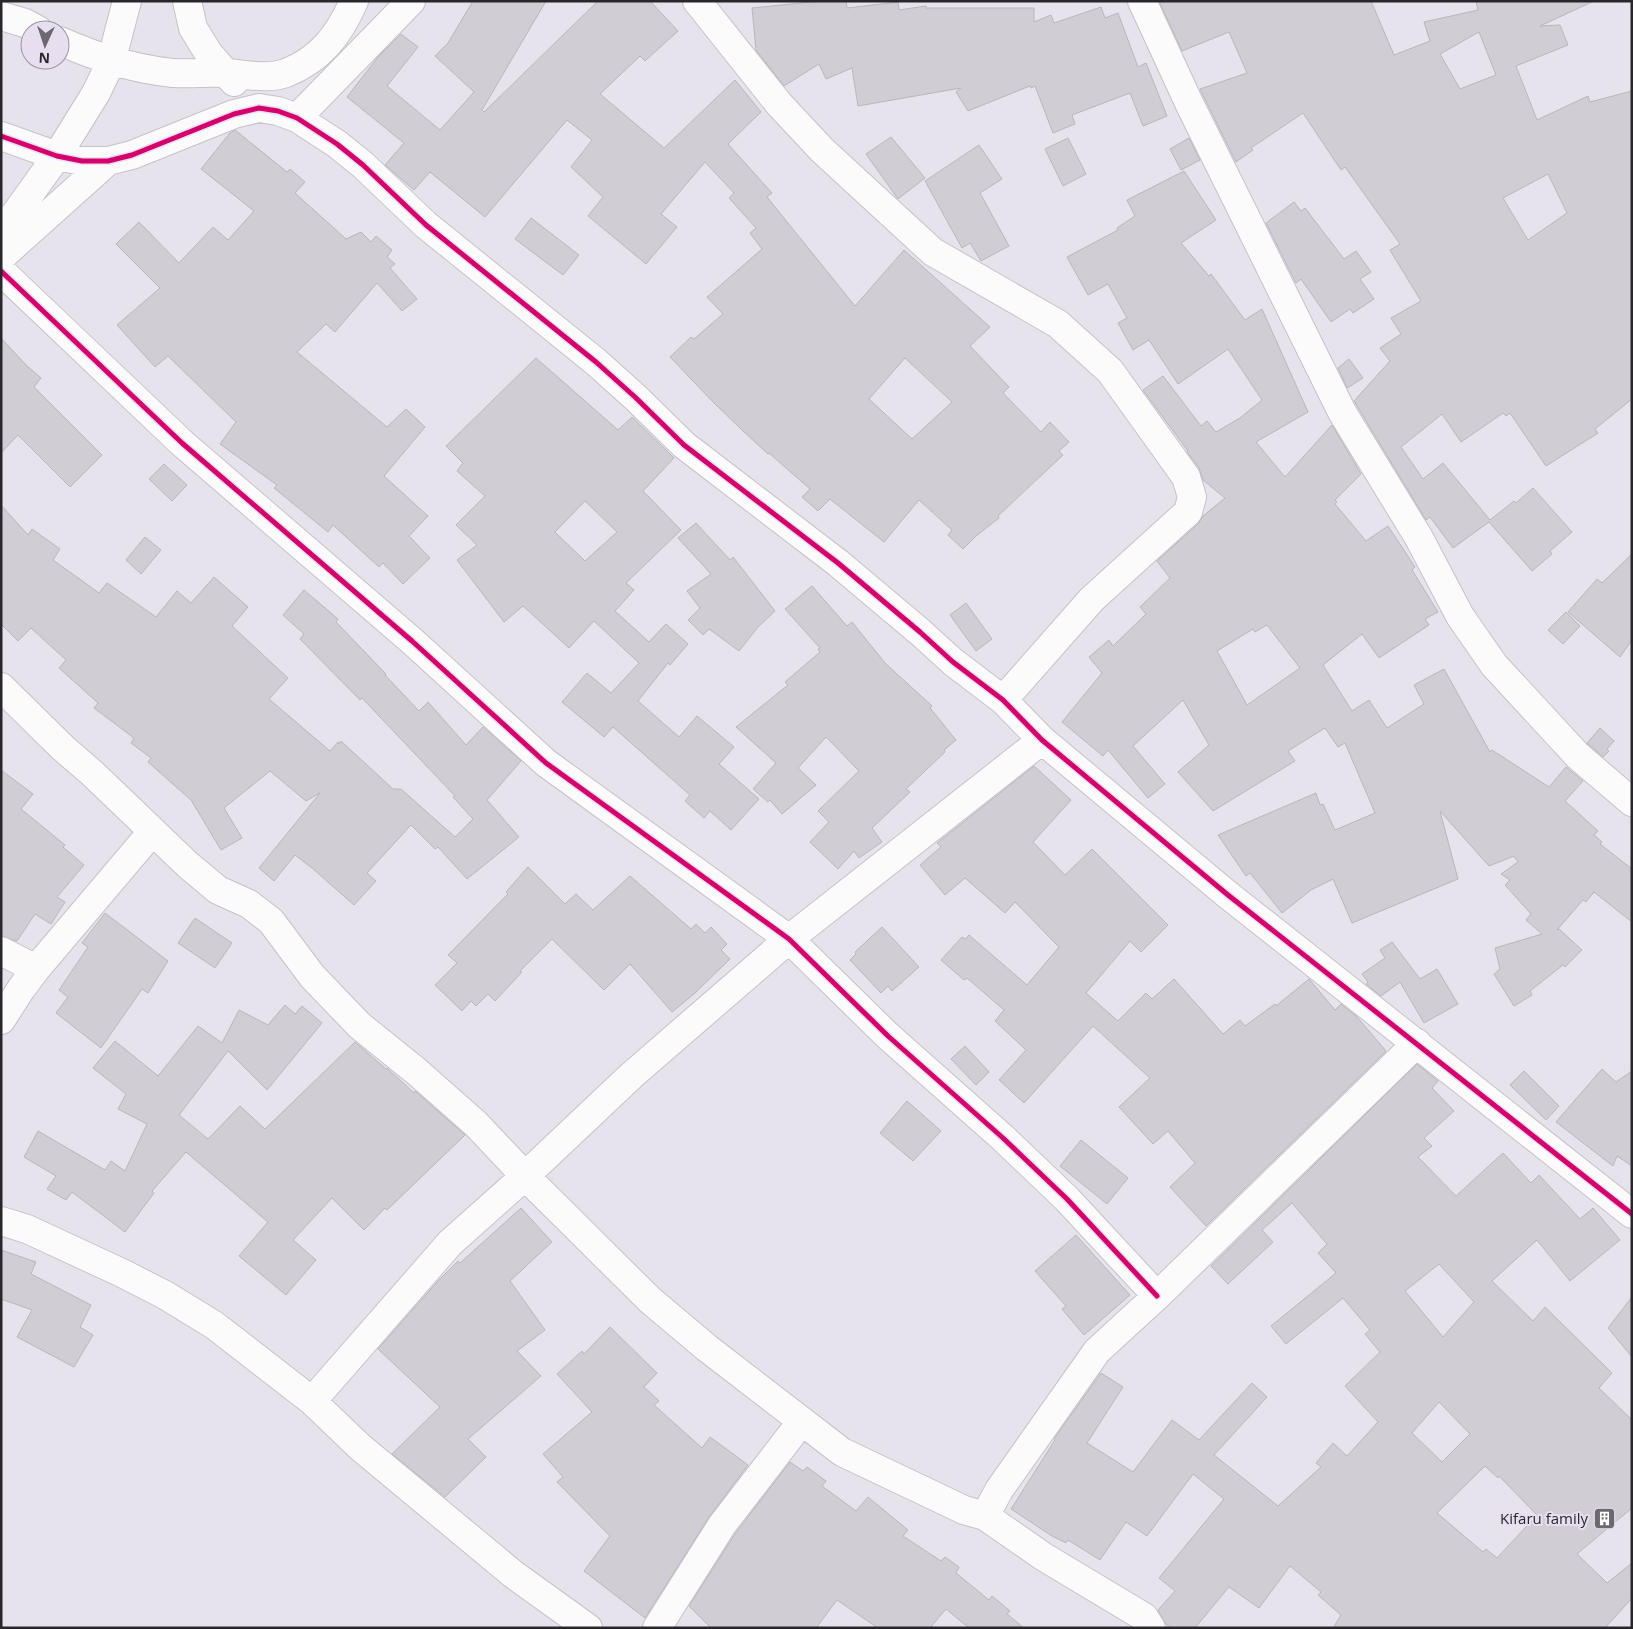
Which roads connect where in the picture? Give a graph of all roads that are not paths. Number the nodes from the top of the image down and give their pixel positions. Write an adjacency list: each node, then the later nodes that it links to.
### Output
1 (127, 1): 8 (street)
2 (186, 1): 9 (street)
3 (354, 1): 9 (street)
4 (411, 1): 11 (street)
5 (697, 1): 19 (street)
6 (1142, 1): 21 (street)
7 (70, 45): 8 (street)
8 (111, 62): 9 (street); 13 (street)
9 (226, 73): 10 (street)
10 (259, 108): 11 (street); 14 (street)
11 (296, 118): 19 (street)
12 (1, 136): 13 (street)
13 (57, 156): 14 (street); 15 (street)
14 (108, 161): 16 (street)
15 (1, 230)
16 (1, 257)
17 (1, 271): 23 (street)
18 (1, 687): 22 (street)
19 (1003, 700): 20 (street)
20 (1042, 740): 23 (street); 27 (street)
21 (1632, 802)
22 (152, 832): 25 (street); 28 (street)
23 (790, 939): 28 (street); 31 (street)
24 (1, 952): 25 (street)
25 (36, 969): 26 (street)
26 (1, 1020)
27 (1417, 1043): 29 (street); 31 (street)
28 (525, 1176): 32 (street); 33 (street)
29 (1632, 1214)
30 (1, 1221): 32 (street)
31 (1157, 1296): 34 (street)
32 (312, 1401): 35 (street)
33 (802, 1421): 34 (street); 36 (street)
34 (985, 1516): 37 (street)
35 (588, 1628)
36 (656, 1628)
37 (1151, 1628)

